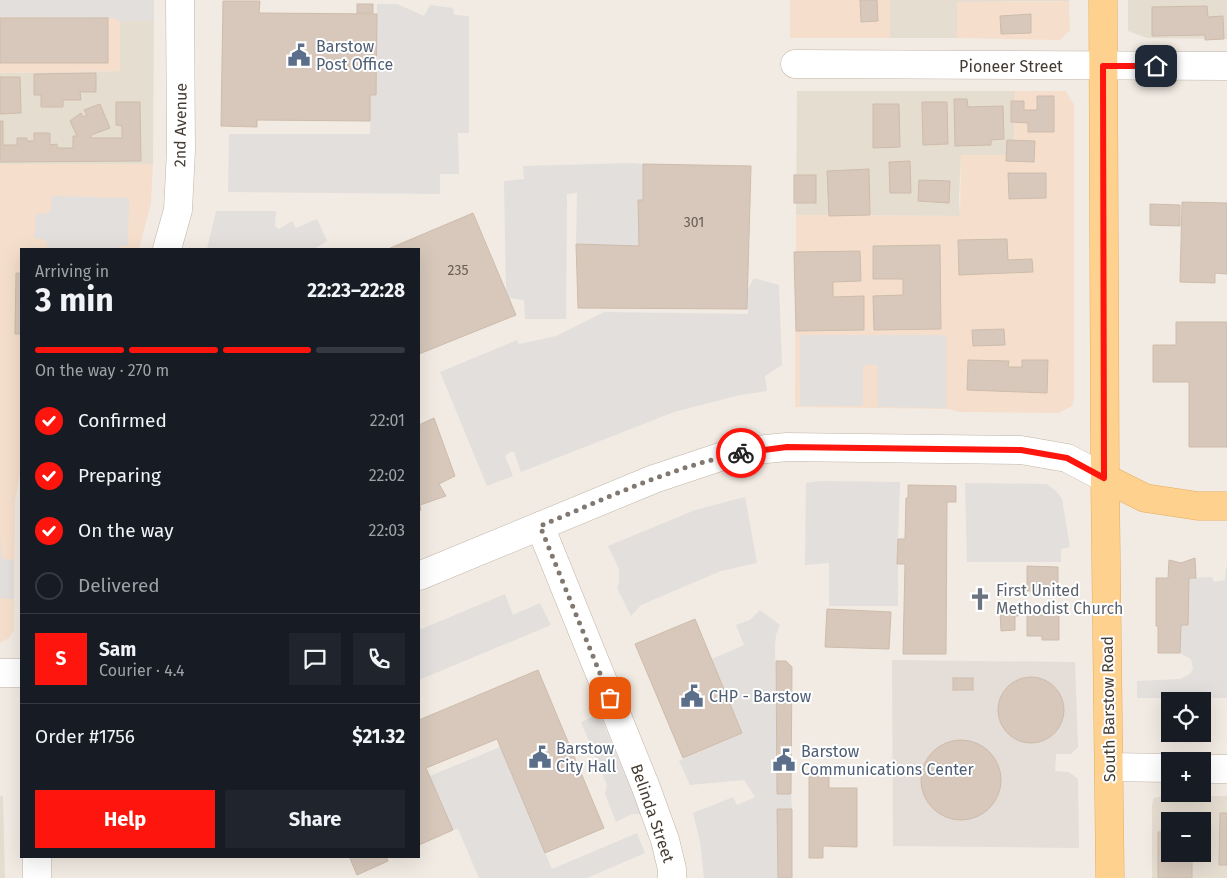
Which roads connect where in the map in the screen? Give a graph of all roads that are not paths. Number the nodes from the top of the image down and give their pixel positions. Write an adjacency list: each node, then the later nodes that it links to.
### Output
1 (180, 0): 6 (street, 2nd Avenue)
2 (1103, 0): 4 (main road, South Barstow Road)
3 (795, 64): 4 (street, Pioneer Street)
4 (1103, 66): 5 (street, Pioneer Street); 7 (main road, South Barstow Road)
5 (1227, 66)
6 (167, 248)
7 (1104, 478): 8 (main road); 9 (street); 13 (main road, South Barstow Road)
8 (1227, 506)
9 (540, 526): 10 (street); 19 (street, Belinda Street)
10 (420, 576)
11 (0, 673): 12 (street)
12 (20, 673)
13 (1109, 767): 14 (street); 20 (main road, South Barstow Road)
14 (1161, 768)
15 (1211, 769): 16 (street)
16 (1227, 769)
17 (37, 858): 18 (street)
18 (37, 878)
19 (672, 878)
20 (1110, 878)

